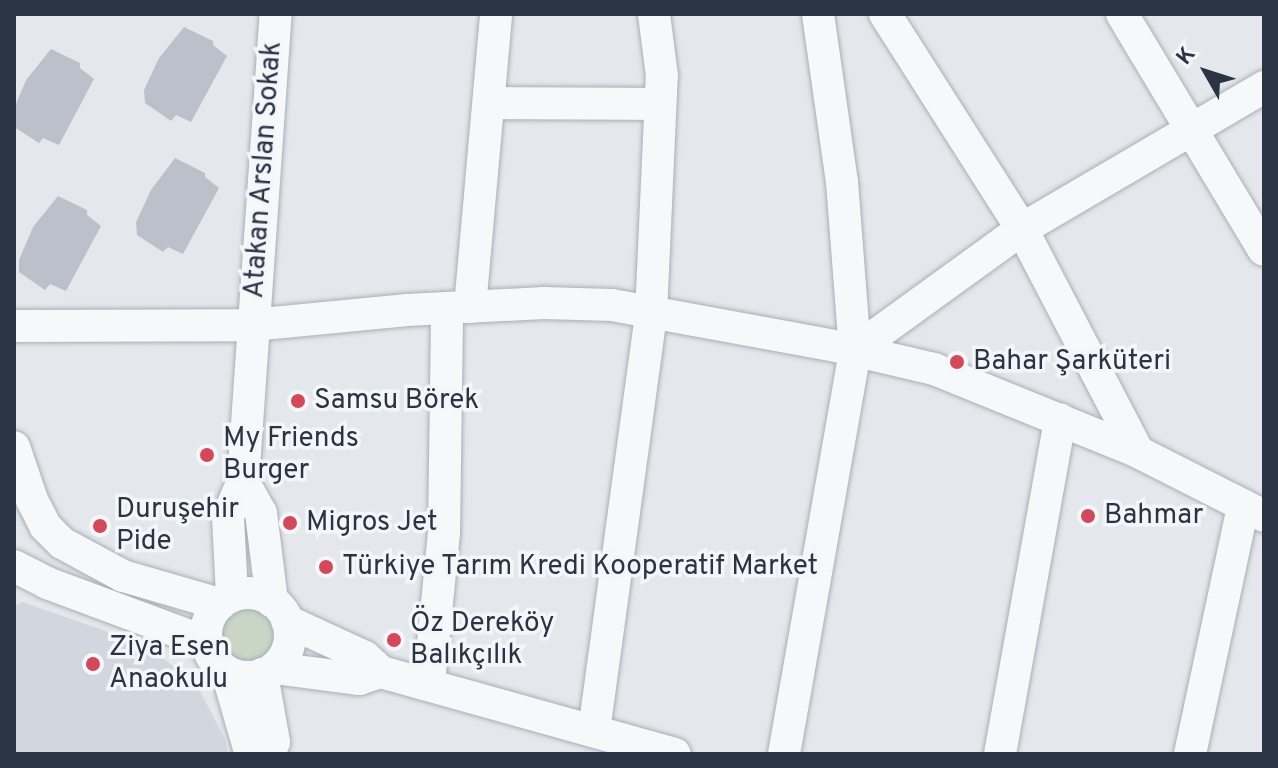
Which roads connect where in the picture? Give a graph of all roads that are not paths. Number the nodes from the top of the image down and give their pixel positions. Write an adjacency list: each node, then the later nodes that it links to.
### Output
1 (276, 14): 15 (street, Atakan Arslan Sokak)
2 (496, 14): 8 (street)
3 (654, 14): 9 (street)
4 (818, 14): 17 (street)
5 (885, 14): 11 (street)
6 (1122, 14): 10 (street)
7 (1264, 87): 10 (street)
8 (489, 103): 9 (street); 13 (street)
9 (660, 104): 14 (street)
10 (1193, 131): 11 (street); 12 (street)
11 (1022, 229): 17 (street); 20 (street)
12 (1264, 250)
13 (459, 308): 14 (street); 15 (street); 30 (street)
14 (651, 314): 17 (street); 31 (street)
15 (252, 325): 16 (street); 21 (street, Atakan Arslan Sokak)
16 (14, 326)
17 (855, 350): 18 (street); 35 (street)
18 (1060, 419): 20 (street); 36 (street)
19 (14, 447): 24 (street)
20 (1138, 452): 22 (street)
21 (243, 481): 24 (street); 25 (street)
22 (1254, 511): 37 (street)
23 (14, 566): 26 (street)
24 (226, 600): 25 (street); 26 (street)
25 (280, 611): 27 (street); 29 (street)
26 (206, 642): 28 (street)
27 (268, 671): 28 (street); 29 (street); 33 (street)
28 (227, 672): 32 (street)
29 (381, 672): 30 (street)
30 (429, 683): 31 (street)
31 (594, 731): 34 (street)
32 (254, 754)
33 (269, 754)
34 (675, 754)
35 (784, 754)
36 (1000, 754)
37 (1190, 754)

